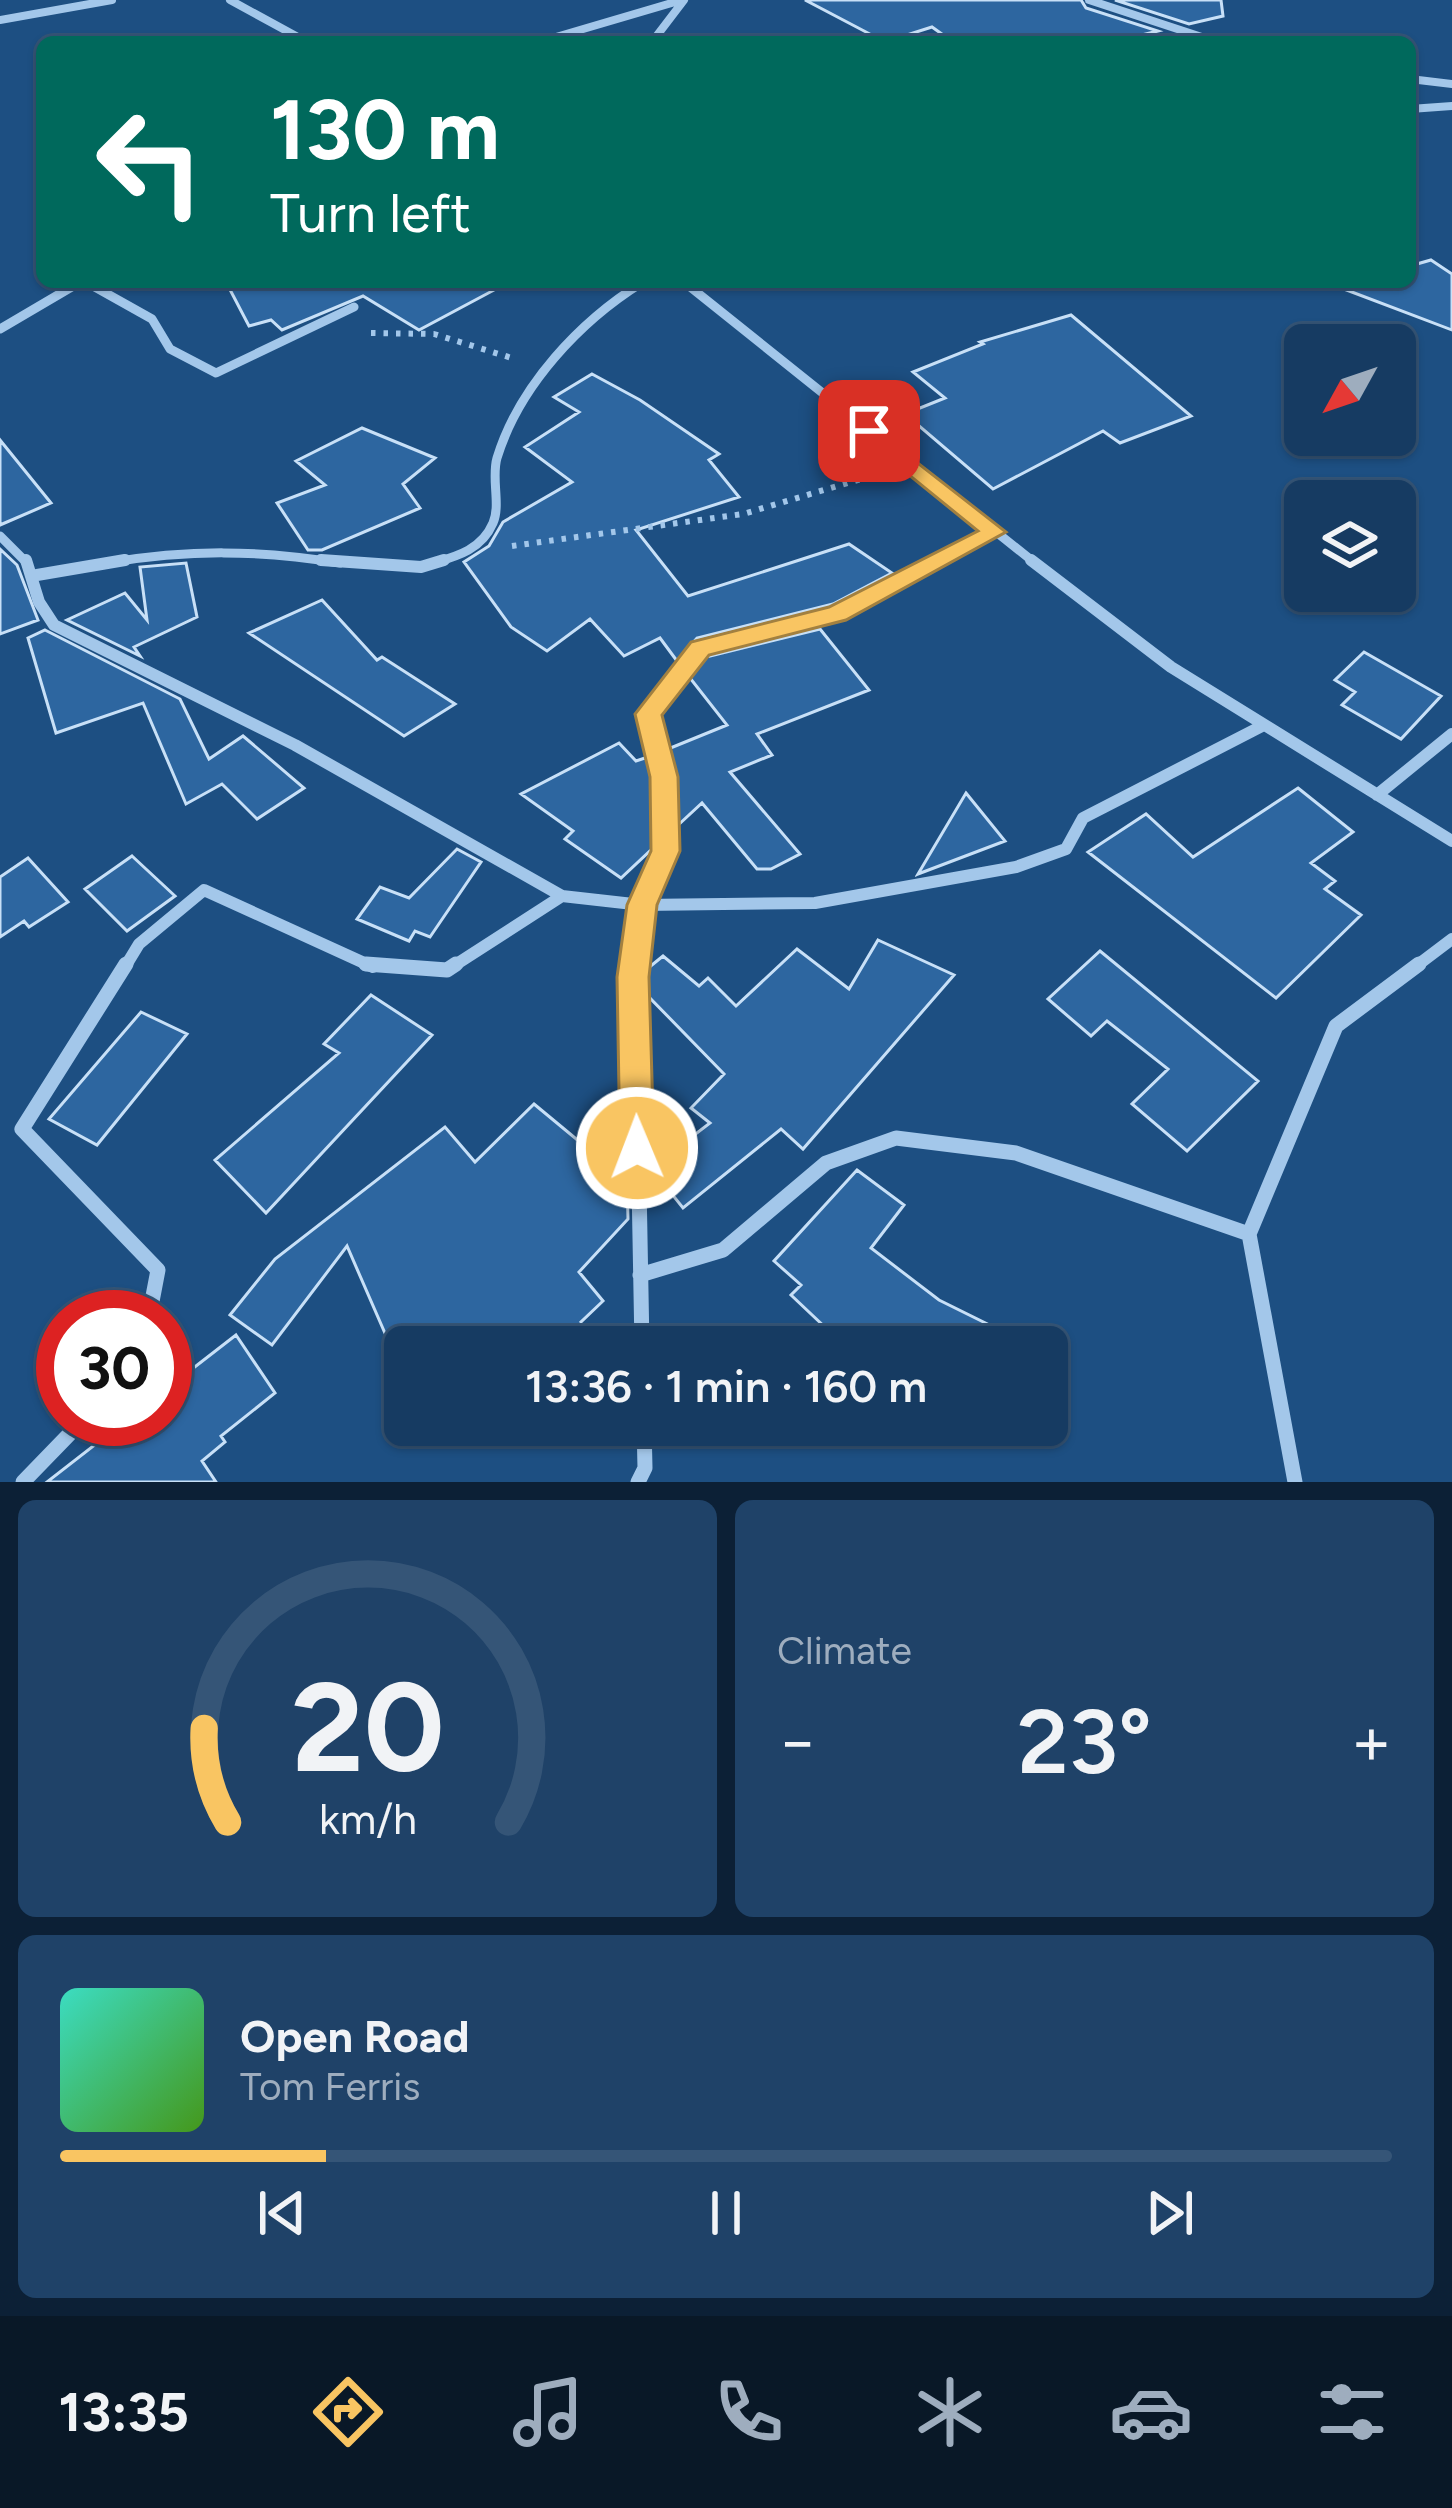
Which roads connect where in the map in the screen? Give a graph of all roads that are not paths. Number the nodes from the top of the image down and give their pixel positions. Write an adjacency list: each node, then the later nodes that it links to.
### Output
1 (112, 0): 5 (street)
2 (230, 0): 6 (street)
3 (683, 0): 7 (street); 8 (street)
4 (1089, 0): 9 (street)
5 (0, 20)
6 (296, 36)
7 (560, 36)
8 (656, 36)
9 (1199, 36)
10 (1416, 80): 11 (street)
11 (1452, 83)
12 (1452, 106): 13 (street)
13 (1416, 109)
14 (72, 288): 19 (street)
15 (94, 288): 18 (street)
16 (634, 288): 22 (street)
17 (691, 288): 20 (street)
18 (354, 307)
19 (0, 329)
20 (994, 532): 23 (street); 28 (street)
21 (0, 536): 22 (street)
22 (37, 575): 27 (street)
23 (1264, 725): 25 (street); 28 (street)
24 (1452, 734): 25 (street)
25 (1377, 795): 26 (street)
26 (1452, 841)
27 (562, 896): 28 (street); 32 (street)
28 (642, 905): 31 (street)
29 (1452, 938): 30 (street)
30 (1249, 1234): 31 (street); 38 (street)
31 (640, 1275): 33 (street)
32 (154, 1290)
33 (641, 1326)
34 (58, 1446): 37 (street)
35 (645, 1446): 36 (street)
36 (647, 1478)
37 (23, 1482)
38 (1295, 1482)

